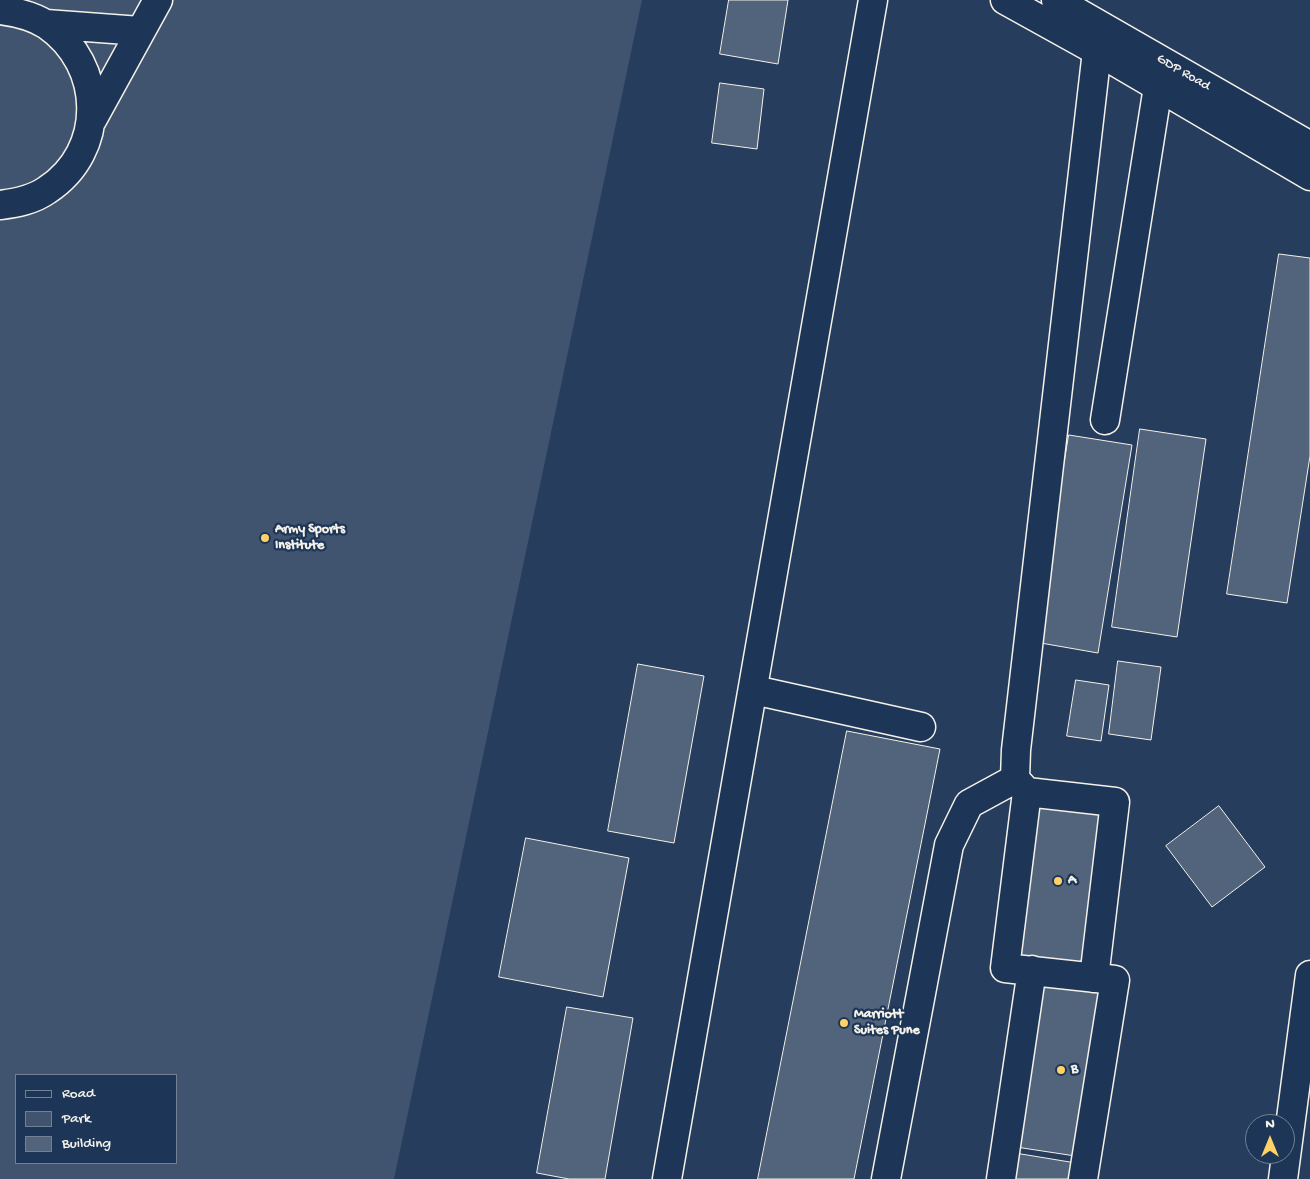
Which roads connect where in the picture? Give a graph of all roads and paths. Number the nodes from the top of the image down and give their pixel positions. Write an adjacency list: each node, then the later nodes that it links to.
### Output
1 (158, 0): 7 (street)
2 (873, 0): 15 (street)
3 (1005, 0): 8 (street)
4 (1056, 0): 11 (street, GDP Road)
5 (13, 8): 6 (street)
6 (46, 24): 7 (street); 10 (street)
7 (140, 31): 10 (street)
8 (1097, 51): 9 (street); 17 (street)
9 (1158, 87): 12 (street); 14 (street)
10 (91, 121): 13 (street)
11 (1310, 146)
12 (1310, 176)
13 (0, 206)
14 (1105, 420)
15 (754, 690): 16 (street); 21 (street)
16 (921, 727)
17 (1021, 785): 18 (street); 20 (street); 22 (street)
18 (1032, 970): 20 (street); 23 (street)
19 (1310, 975): 25 (street)
20 (1094, 978): 24 (street)
21 (667, 1179)
22 (886, 1179)
23 (1001, 1179)
24 (1084, 1179)
25 (1283, 1179)

